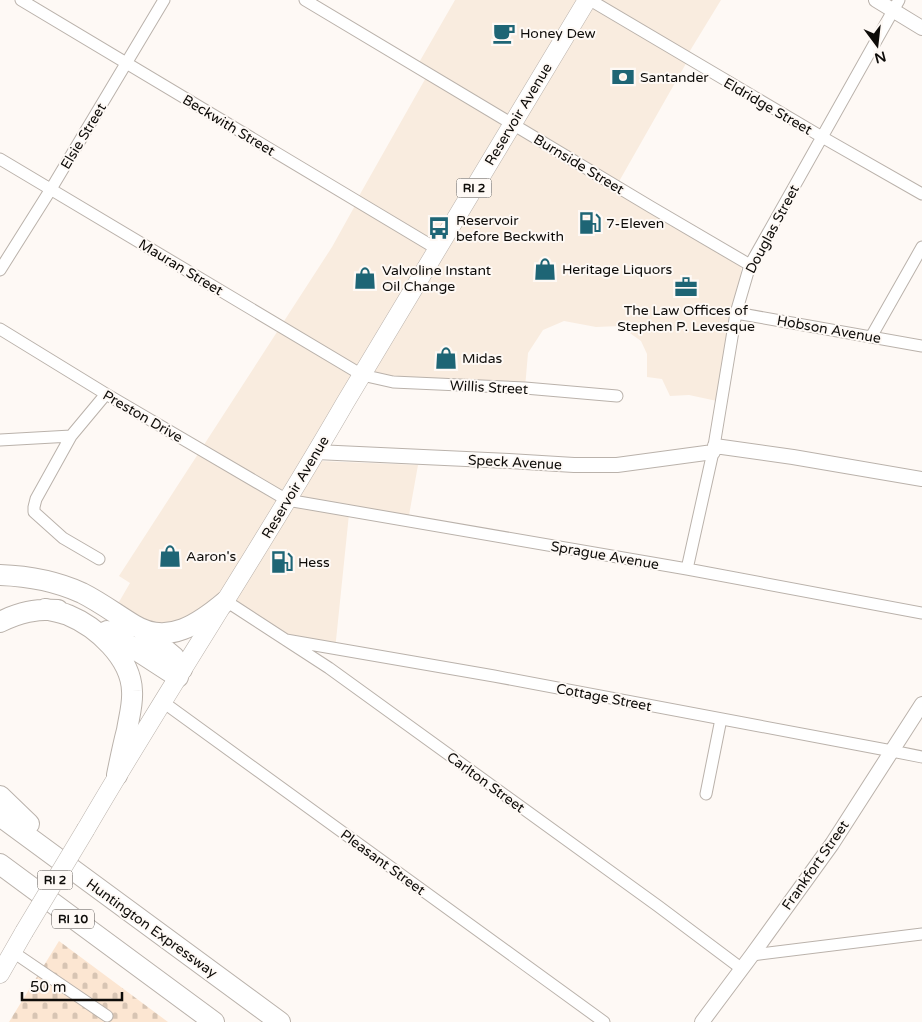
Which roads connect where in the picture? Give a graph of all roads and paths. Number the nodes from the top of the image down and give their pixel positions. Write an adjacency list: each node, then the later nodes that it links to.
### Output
1 (21, 0): 8 (street, Beckwith Street)
2 (164, 0): 8 (street, Elsie Street)
3 (305, 0): 9 (street, Burnside Street)
4 (589, 0): 9 (main road, Reservoir Avenue / RI 2); 10 (street, Eldridge Street)
5 (876, 0): 6 (street)
6 (896, 5): 7 (street); 10 (street, Douglas Street)
7 (922, 28)
8 (126, 63): 12 (street, Elsie Street); 15 (street, Beckwith Street)
9 (513, 124): 15 (main road, Reservoir Avenue / RI 2); 16 (street, Burnside Street)
10 (822, 137): 13 (street, Eldridge Street); 16 (street, Douglas Street)
11 (0, 159): 12 (street, Mauran Street)
12 (51, 189): 17 (street, Elsie Street); 22 (street, Mauran Street)
13 (922, 194)
14 (922, 247): 20 (street)
15 (437, 250): 22 (main road, Reservoir Avenue / RI 2)
16 (750, 265): 18 (street, Douglas Street)
17 (0, 270)
18 (736, 312): 20 (street, Hobson Avenue); 27 (street, Douglas Street)
19 (0, 329): 23 (street, Preston Drive)
20 (871, 337): 21 (street, Hobson Avenue)
21 (922, 346)
22 (362, 376): 24 (street, Willis Street); 28 (main road, Reservoir Avenue / RI 2)
23 (106, 394): 25 (street); 30 (street, Preston Drive)
24 (617, 396)
25 (71, 436): 26 (street); 31 (street)
26 (0, 440)
27 (714, 449): 28 (street, Speck Avenue); 29 (street, Speck Avenue); 32 (street, Douglas Street)
28 (316, 452): 30 (main road, Reservoir Avenue / RI 2)
29 (922, 479)
30 (287, 500): 32 (street, Sprague Avenue); 34 (main road, Reservoir Avenue / RI 2)
31 (99, 559)
32 (687, 569): 36 (street, Sprague Avenue)
33 (0, 576): 38 (highway)
34 (226, 601): 38 (highway); 39 (street, Carlton Street); 40 (main road, Reservoir Avenue / RI 2)
35 (45, 609): 37 (highway); 40 (highway); 46 (highway)
36 (922, 613)
37 (0, 622)
38 (135, 626): 40 (highway)
39 (286, 640): 43 (street, Cottage Street); 56 (street, Carlton Street)
40 (180, 673): 41 (main road, Reservoir Avenue / RI 2)
41 (163, 702): 46 (main road, Reservoir Avenue / RI 2); 62 (street, Pleasant Street)
42 (922, 704): 44 (street, Frankfort Street)
43 (721, 719): 44 (street, Cottage Street); 47 (street)
44 (892, 750): 45 (street, Cottage Street); 54 (street, Frankfort Street)
45 (922, 757)
46 (117, 775): 53 (main road, Reservoir Avenue / RI 2, bridge)
47 (706, 794)
48 (0, 796): 51 (highway)
49 (0, 816): 51 (highway, Huntington Expressway / RI 10)
50 (5, 870): 55 (highway, RI 10)
51 (108, 896): 61 (highway, Huntington Expressway / RI 10)
52 (922, 934): 54 (street)
53 (13, 952): 57 (main road, Reservoir Avenue / RI 2); 58 (street)
54 (752, 955): 56 (street, Frankfort Street)
55 (132, 961): 59 (highway); 60 (highway, RI 10)
56 (742, 969): 63 (street, Frankfort Street)
57 (0, 974)
58 (107, 1016)
59 (201, 1022)
60 (214, 1022)
61 (280, 1022)
62 (604, 1022)
63 (702, 1022)

